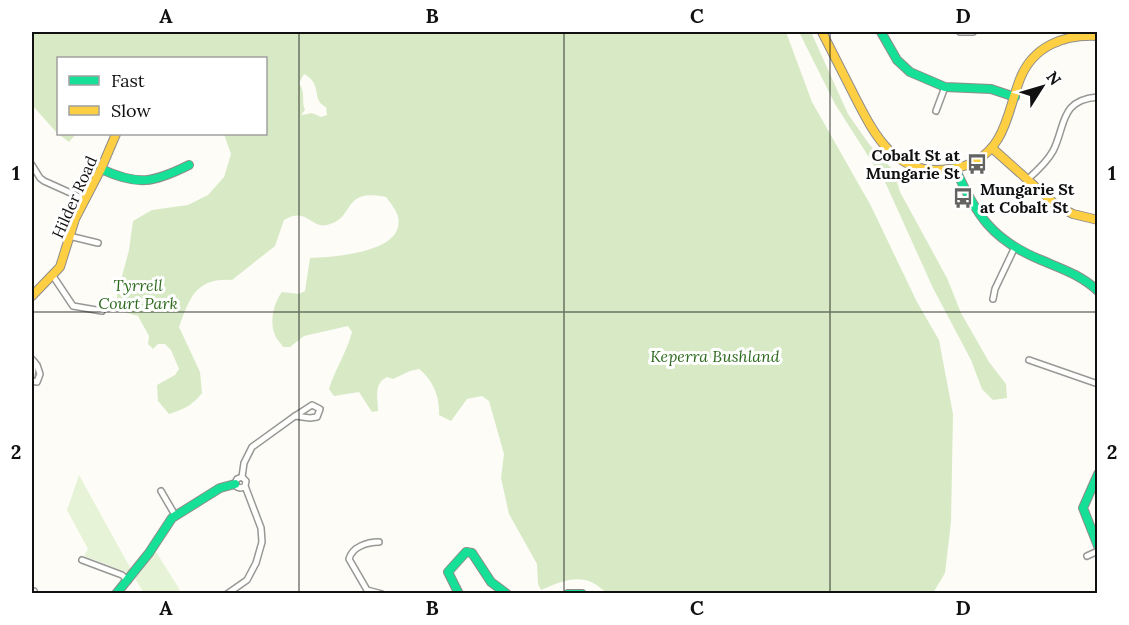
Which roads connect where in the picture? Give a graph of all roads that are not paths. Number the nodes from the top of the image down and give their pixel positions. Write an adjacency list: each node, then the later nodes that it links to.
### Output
1 (822, 32): 14 (street)
2 (881, 32): 6 (street)
3 (960, 32): 4 (street)
4 (973, 32)
5 (1098, 36): 8 (street)
6 (945, 87): 8 (street); 9 (street)
7 (1098, 97): 16 (street)
8 (1015, 98): 11 (street)
9 (936, 111)
10 (116, 135): 15 (street, Hilder Road)
11 (992, 148): 14 (street); 16 (street)
12 (32, 165): 17 (street)
13 (189, 165): 15 (street)
14 (955, 168): 21 (street)
15 (101, 169): 17 (street, Hilder Road)
16 (1028, 179): 18 (street)
17 (84, 199): 19 (street, Hilder Road)
18 (1098, 219)
19 (69, 236): 20 (street); 22 (street, Hilder Road)
20 (99, 243)
21 (1014, 249): 23 (street); 25 (street)
22 (52, 276): 24 (street, Hilder Road); 26 (street)
23 (1098, 291)
24 (32, 296)
25 (993, 299)
26 (102, 311)
27 (1029, 360): 31 (street)
28 (33, 361): 29 (street); 30 (street)
29 (32, 376)
30 (32, 381)
31 (1098, 384)
32 (296, 416): 34 (street)
33 (1098, 474): 37 (street)
34 (242, 477): 35 (street); 36 (street)
35 (235, 484): 36 (street); 39 (street)
36 (245, 486): 49 (street)
37 (1095, 487): 41 (street)
38 (161, 492): 39 (street)
39 (175, 515): 47 (street)
40 (379, 542): 43 (street)
41 (1098, 546)
42 (1098, 551): 44 (street)
43 (349, 556): 45 (street); 50 (street)
44 (1087, 556)
45 (341, 557)
46 (82, 560): 47 (street)
47 (128, 580): 48 (street)
48 (117, 594)
49 (227, 594)
50 (382, 594)
51 (459, 594): 52 (street)
52 (507, 594)
53 (568, 594): 54 (street)
54 (582, 594)

